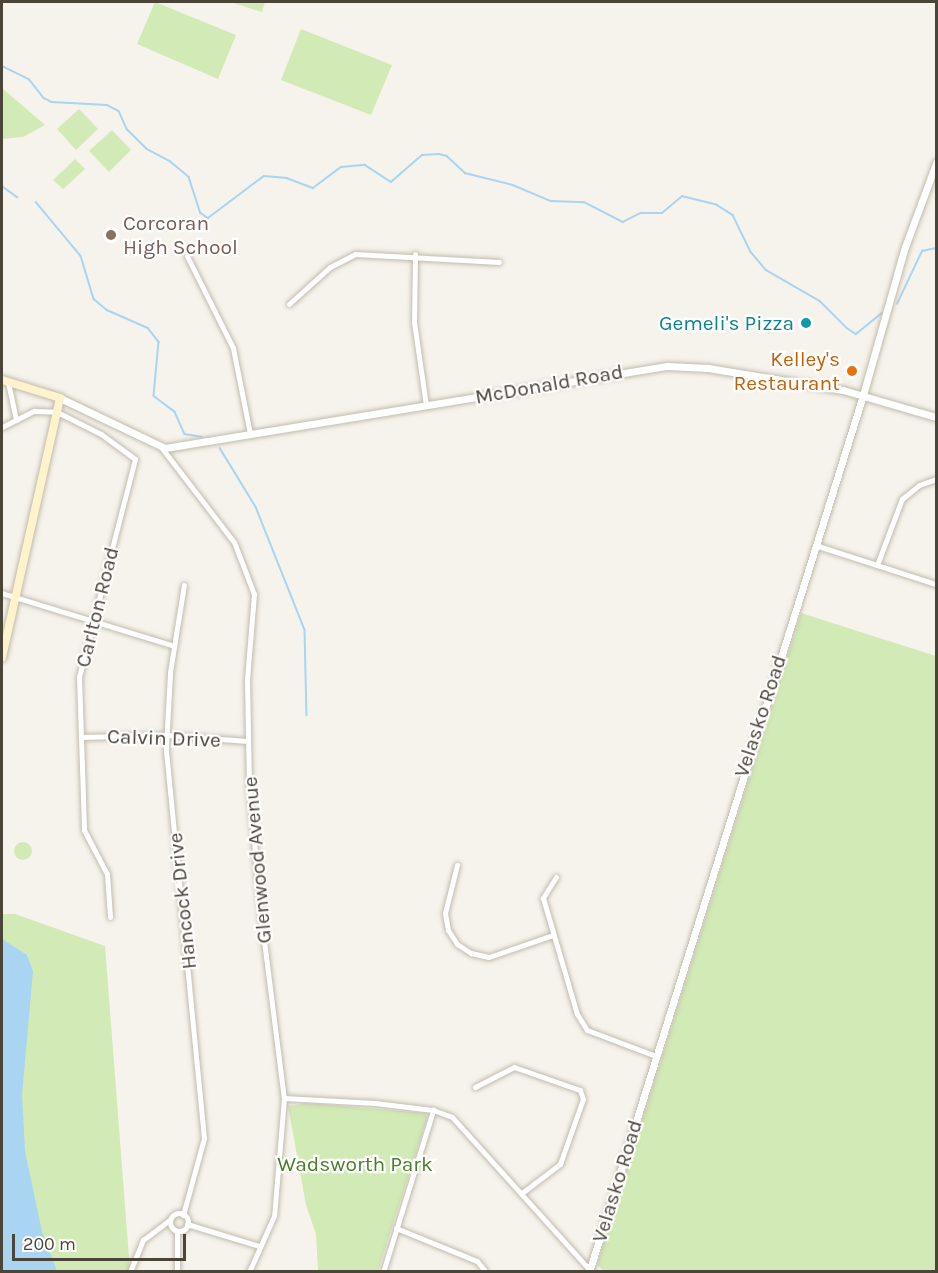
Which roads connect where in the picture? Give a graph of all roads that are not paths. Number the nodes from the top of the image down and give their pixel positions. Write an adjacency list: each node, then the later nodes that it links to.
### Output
1 (936, 163): 7 (street, Velasko Road)
2 (415, 254): 4 (street); 5 (street); 9 (street)
3 (187, 256): 14 (street)
4 (499, 262)
5 (290, 304)
6 (5, 381): 8 (main road, Glenwood Avenue); 12 (street)
7 (863, 395): 9 (street, McDonald Road); 11 (street, McDonald Road); 17 (street, Velasko Road)
8 (60, 398): 10 (main road); 15 (street, Glenwood Avenue)
9 (426, 405): 14 (street, McDonald Road)
10 (57, 412): 12 (street); 22 (main road); 23 (street, Carlton Road)
11 (936, 417)
12 (16, 420): 13 (street)
13 (2, 428)
14 (250, 434): 15 (street, McDonald Road)
15 (160, 447): 28 (street, Glenwood Avenue)
16 (936, 480): 18 (street)
17 (815, 545): 18 (street); 33 (street, Velasko Road)
18 (877, 565): 19 (street)
19 (936, 584)
20 (184, 585): 24 (street, Hancock Drive)
21 (2, 593): 22 (street)
22 (15, 597): 23 (street); 25 (main road)
23 (93, 620): 24 (street); 27 (street, Carlton Road)
24 (174, 646): 26 (street, Hancock Drive)
25 (2, 658)
26 (167, 735): 27 (street, Calvin Drive); 28 (street, Calvin Drive); 38 (street, Hancock Drive)
27 (81, 737): 31 (street, Carlton Road)
28 (248, 741): 35 (street, Glenwood Avenue)
29 (456, 865): 32 (street)
30 (556, 877): 32 (street)
31 (110, 917)
32 (552, 935): 33 (street)
33 (656, 1056): 44 (street, Velasko Road)
34 (475, 1086): 37 (street)
35 (284, 1098): 36 (street); 43 (street, Glenwood Avenue)
36 (433, 1110): 37 (street); 41 (street)
37 (522, 1193): 44 (street)
38 (183, 1215): 39 (street); 40 (street)
39 (170, 1220): 42 (street); 45 (street)
40 (187, 1224): 42 (street); 43 (street)
41 (396, 1228): 48 (street); 49 (street)
42 (177, 1231): 46 (street)
43 (259, 1246): 47 (street, Glenwood Avenue)
44 (590, 1271)
45 (130, 1272)
46 (177, 1272)
47 (249, 1272)
48 (383, 1272)
49 (486, 1272)

